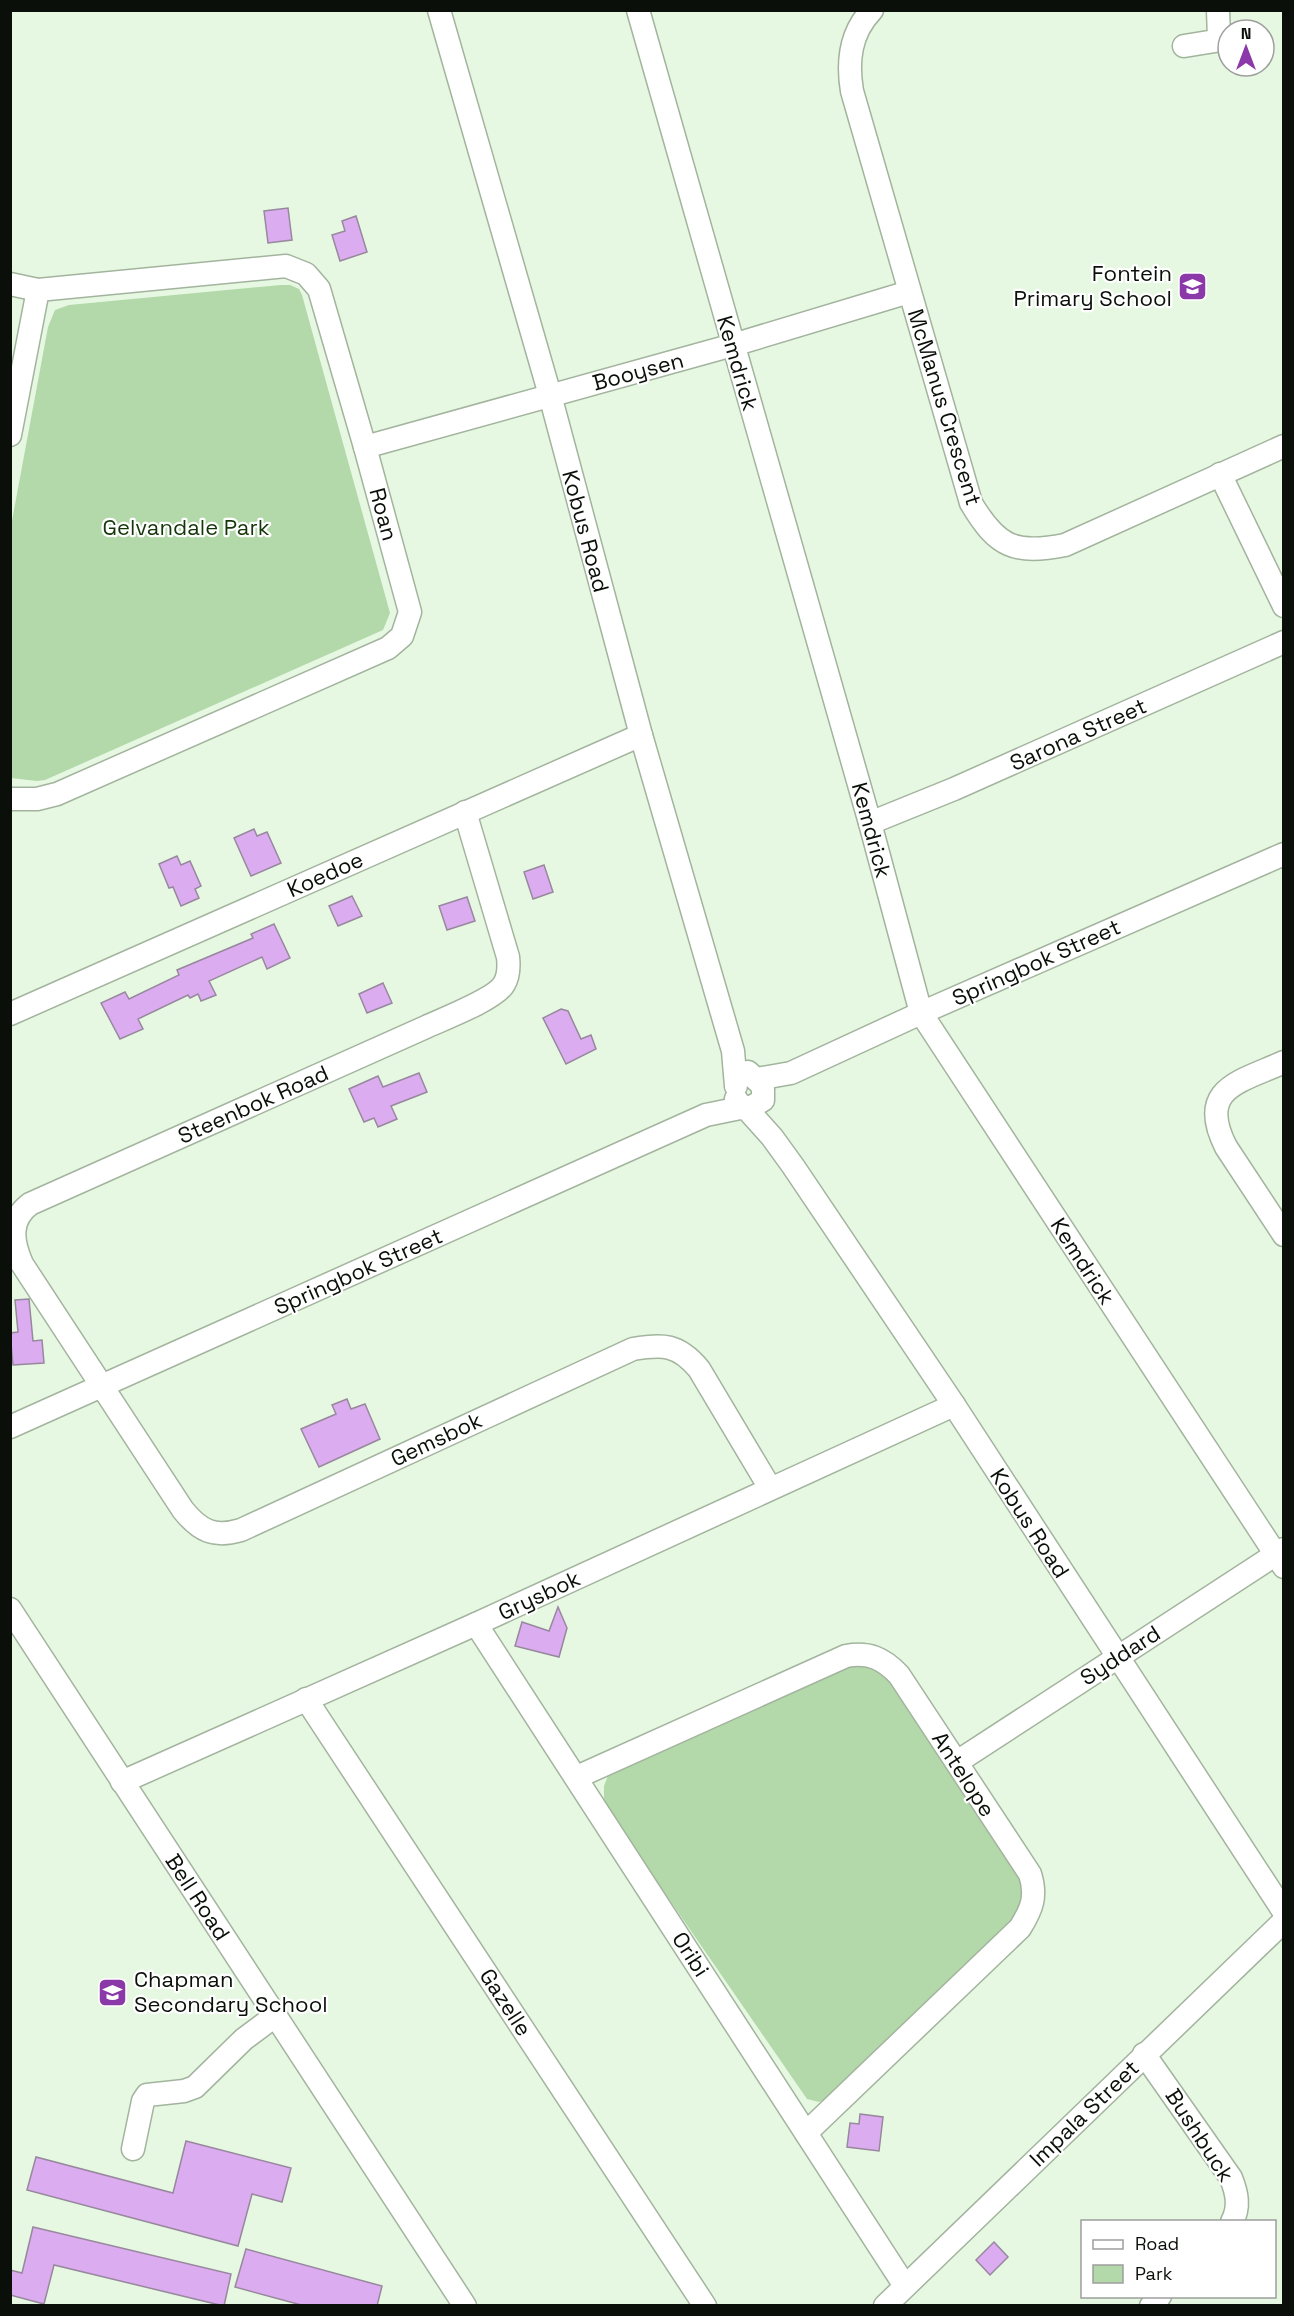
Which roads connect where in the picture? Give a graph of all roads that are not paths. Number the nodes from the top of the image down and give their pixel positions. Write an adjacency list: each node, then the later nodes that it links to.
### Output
1 (439, 10): 10 (street, Kobus Road)
2 (638, 10): 9 (street, Kemdrick)
3 (872, 10): 8 (street, McManus Crescent)
4 (1218, 10): 5 (street)
5 (1184, 46)
6 (10, 284): 7 (street, Roan)
7 (38, 290): 11 (street); 13 (street, Roan)
8 (909, 292): 9 (street, Booysen); 14 (street, McManus Crescent)
9 (733, 345): 10 (street, Booysen); 20 (street, Kemdrick)
10 (550, 395): 13 (street, Booysen); 17 (street, Kobus Road)
11 (10, 435)
12 (1284, 446): 14 (street, McManus Crescent)
13 (365, 447): 18 (street, Roan)
14 (1220, 474): 15 (street)
15 (1284, 606)
16 (1284, 642): 20 (street, Sarona Street)
17 (641, 735): 19 (street, Koedoe); 25 (street, Kobus Road)
18 (10, 798)
19 (465, 812): 23 (street, Koedoe); 27 (street, Steenbok Road)
20 (870, 823): 22 (street, Kemdrick)
21 (1284, 854): 22 (street, Springbok Street)
22 (921, 1013): 25 (street, Springbok Street); 31 (street, Kemdrick)
23 (10, 1014)
24 (1284, 1062): 26 (street)
25 (750, 1092): 27 (street, Springbok Street); 28 (street, Kobus Road)
26 (1284, 1235)
27 (104, 1386): 29 (street, Springbok Street); 30 (street, Gemsbok)
28 (954, 1406): 30 (street, Grysbok); 34 (street, Kobus Road)
29 (10, 1427)
30 (770, 1488): 33 (street, Grysbok)
31 (1281, 1557): 34 (street, Syddard)
32 (10, 1609): 38 (street, Bell Road)
33 (476, 1624): 35 (street, Grysbok); 37 (street, Oribi)
34 (1117, 1657): 36 (street, Syddard); 39 (street, Kobus Road)
35 (306, 1699): 38 (street, Grysbok); 48 (street, Gazelle)
36 (957, 1762): 37 (street, Antelope); 43 (street, Antelope)
37 (577, 1777): 43 (street, Oribi)
38 (122, 1782): 41 (street, Bell Road)
39 (1284, 1912)
40 (1284, 1922): 42 (street, Impala Street)
41 (275, 2016): 44 (street); 47 (street, Bell Road)
42 (1144, 2054): 45 (street, Bushbuck); 46 (street, Impala Street)
43 (806, 2133): 46 (street, Oribi)
44 (133, 2149)
45 (1233, 2220)
46 (905, 2286): 49 (street, Impala Street)
47 (465, 2306)
48 (705, 2306)
49 (885, 2306)

